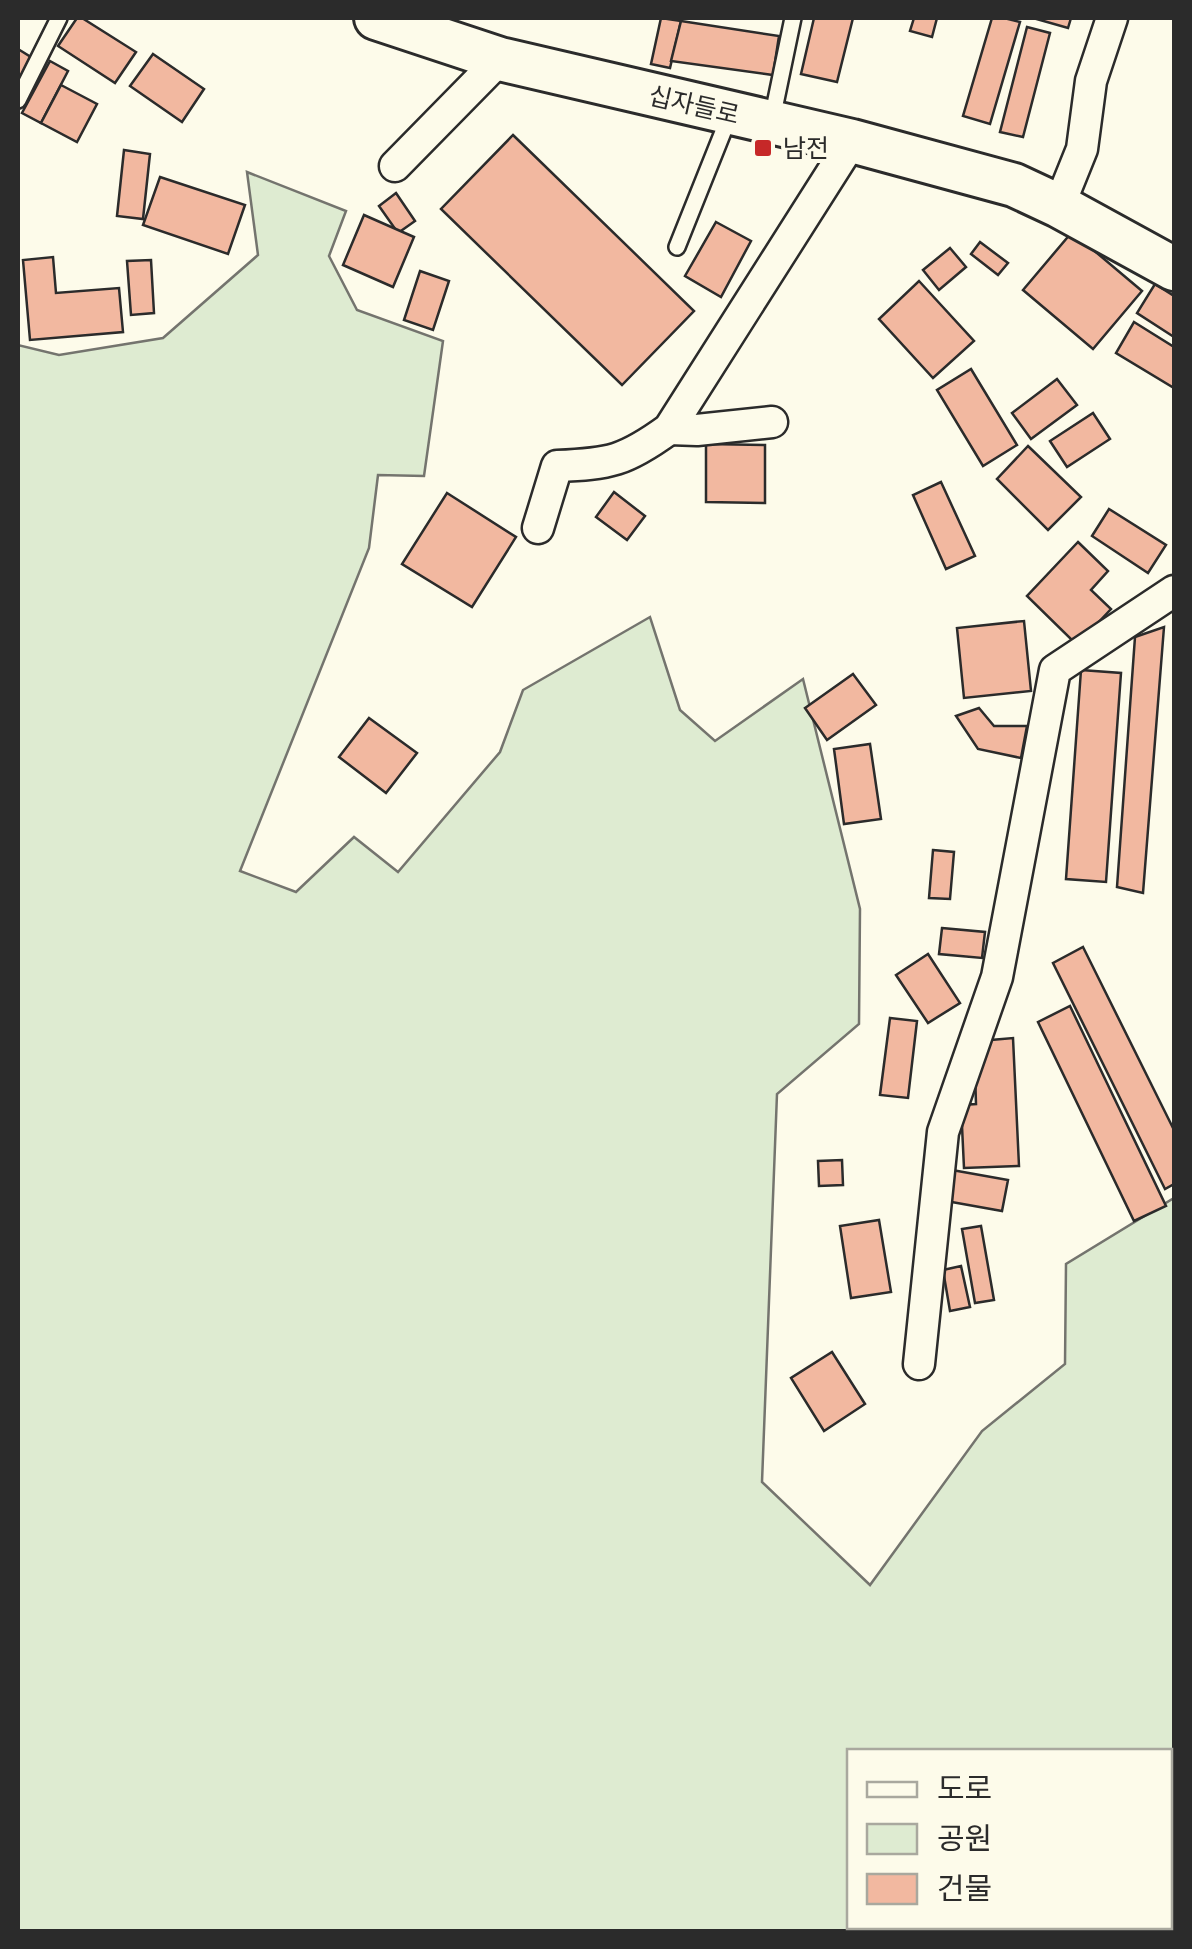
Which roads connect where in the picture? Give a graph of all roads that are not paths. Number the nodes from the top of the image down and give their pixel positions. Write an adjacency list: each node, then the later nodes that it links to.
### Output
1 (59, 18): 6 (lane)
2 (376, 18): 5 (main road, 십자들로)
3 (793, 18): 8 (lane)
4 (1112, 18): 11 (street)
5 (500, 59): 7 (main road, 십자들로); 10 (street)
6 (18, 100)
7 (730, 114): 8 (main road, 십자들로); 12 (lane)
8 (771, 123): 9 (main road, 십자들로)
9 (852, 141): 11 (main road, 십자들로); 15 (street)
10 (395, 166)
11 (1058, 206): 13 (main road, 십자들로)
12 (677, 247)
13 (1174, 269)
14 (772, 422): 15 (street)
15 (669, 430): 16 (street)
16 (538, 528)
17 (1174, 591): 18 (street)
18 (919, 1364)

